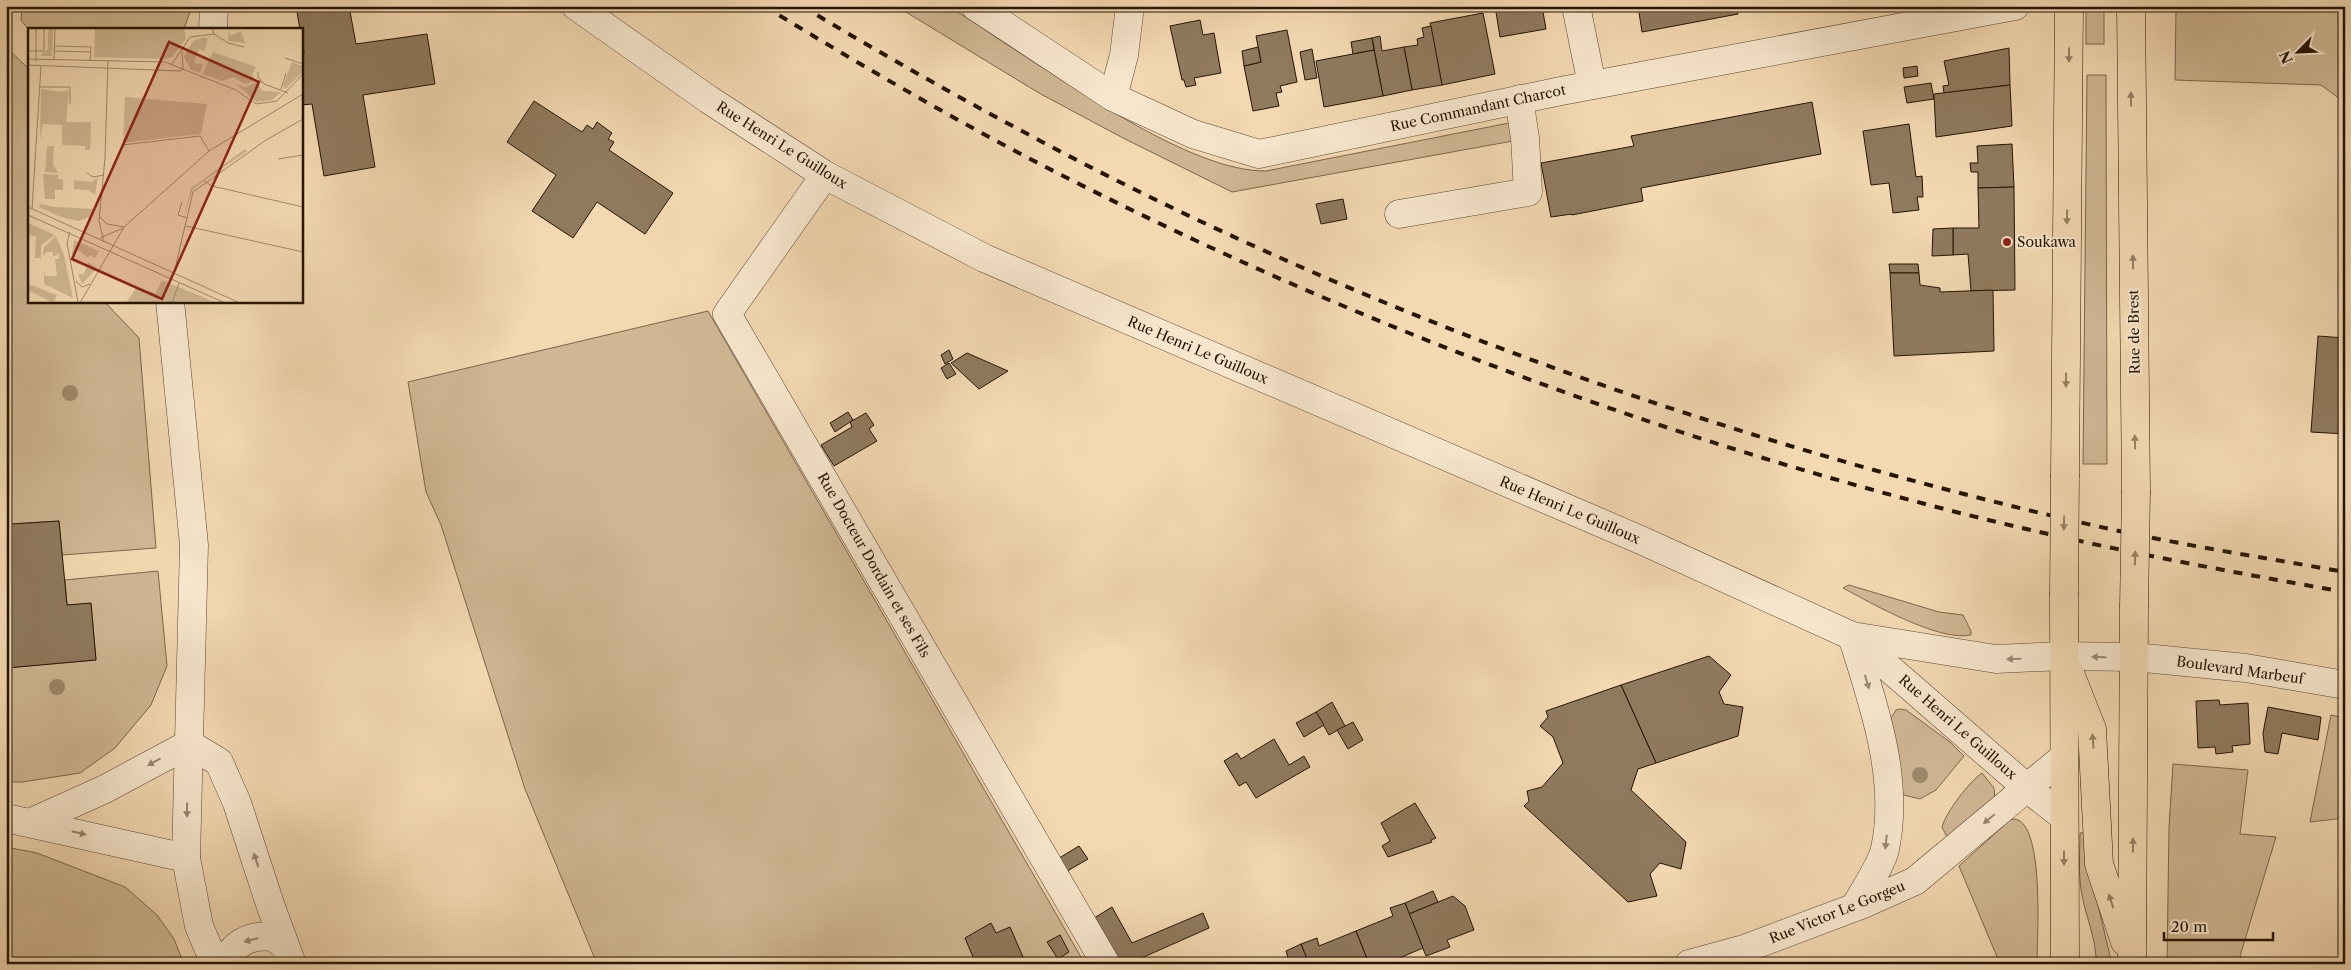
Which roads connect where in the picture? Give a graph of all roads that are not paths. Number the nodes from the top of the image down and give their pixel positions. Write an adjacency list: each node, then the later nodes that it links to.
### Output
1 (214, 6): 9 (street)
2 (576, 6): 13 (street, Rue Henri Le Guilloux)
3 (975, 6): 11 (street, Rue Commandant Charcot)
4 (1130, 6): 11 (street)
5 (1576, 6): 10 (street)
6 (2015, 6): 10 (street, Rue Commandant Charcot)
7 (2069, 6): 17 (main road, one-way to 17, bridge)
8 (2131, 6): 18 (main road, Rue de Brest, one-way to 8, bridge)
9 (213, 28)
10 (1592, 85): 12 (street, Rue Commandant Charcot)
11 (1113, 97): 12 (street, Rue Commandant Charcot)
12 (1519, 99): 14 (street)
13 (825, 175): 16 (street, Rue Henri Le Guilloux); 30 (street, Rue Docteur Dordain et ses Fils)
14 (1399, 214)
15 (170, 302): 20 (street)
16 (1852, 636): 17 (street, Rue Henri Le Guilloux, one-way to 16); 22 (street, Rue Henri Le Guilloux); 26 (street, one-way to 26)
17 (2063, 656): 18 (street, Rue Henri Le Guilloux, one-way to 17); 21 (main road); 33 (main road, one-way to 17)
18 (2134, 657): 19 (street, Boulevard Marbeuf); 33 (main road, Rue de Brest, one-way to 18)
19 (2345, 685)
20 (189, 744): 24 (street, one-way to 24); 25 (street, one-way to 25); 27 (street, one-way to 20)
21 (2064, 757): 22 (street, Rue Victor Le Gorgeu); 23 (main road)
22 (2027, 788): 23 (street, Rue Henri Le Guilloux); 26 (street, Rue Victor Le Gorgeu, one-way to 26)
23 (2064, 817): 32 (main road, one-way to 32)
24 (19, 820): 25 (street, one-way to 25)
25 (186, 858): 28 (street)
26 (1855, 907): 31 (street, Rue Victor Le Gorgeu)
27 (289, 954): 29 (street, one-way to 29)
28 (215, 964)
29 (226, 964)
30 (1106, 964)
31 (1689, 964)
32 (2065, 964)
33 (2132, 964)

